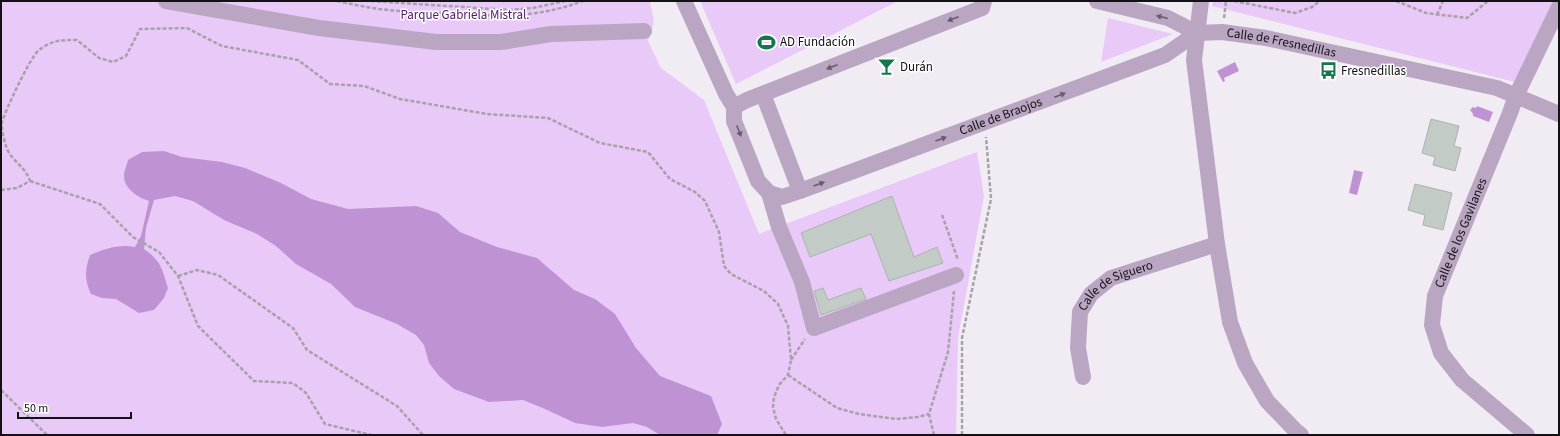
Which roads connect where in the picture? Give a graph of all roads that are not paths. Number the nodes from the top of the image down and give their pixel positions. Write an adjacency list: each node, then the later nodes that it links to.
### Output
1 (166, 1): 7 (street)
2 (684, 1): 11 (street)
3 (984, 1): 9 (street, one-way to 9)
4 (1097, 1): 8 (street, Calle de Fresnedillas, one-way to 4)
5 (1201, 1): 8 (street)
6 (1559, 7): 10 (street, Calle de los Gavilanes)
7 (644, 31)
8 (1197, 33): 10 (street, Calle de Fresnedillas); 13 (street, Calle de Braojos, one-way to 8); 15 (street)
9 (763, 94): 11 (street); 13 (street)
10 (1516, 96): 12 (street, Calle de Fresnedillas); 19 (street, Calle de los Gavilanes)
11 (734, 107): 14 (street, one-way to 14)
12 (1559, 114)
13 (800, 191): 14 (street, Calle de Braojos)
14 (768, 193): 16 (street)
15 (1217, 244): 17 (street, Calle de Siguero); 18 (street)
16 (956, 275)
17 (1083, 377)
18 (1301, 435)
19 (1527, 435)

